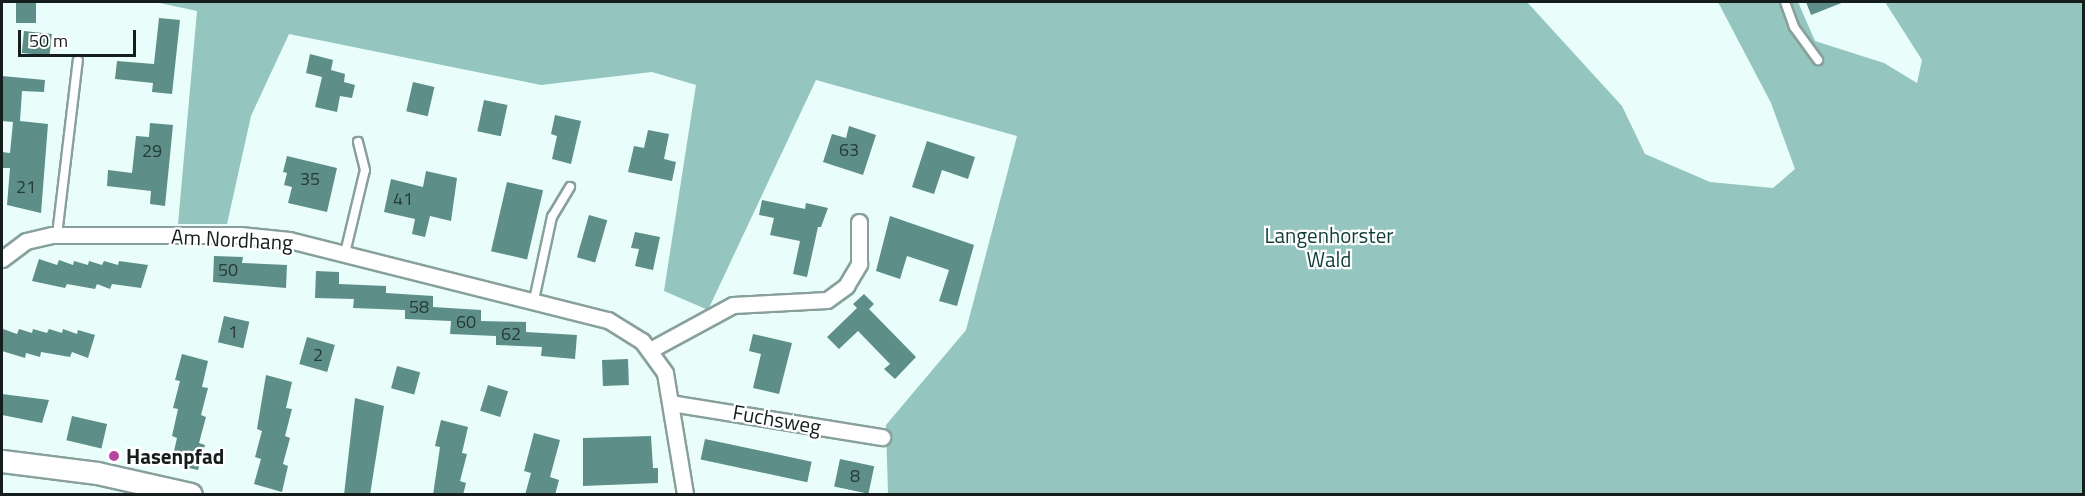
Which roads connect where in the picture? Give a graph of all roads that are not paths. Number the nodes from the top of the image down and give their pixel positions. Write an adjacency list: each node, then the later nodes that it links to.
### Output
1 (1785, 2): 3 (lane)
2 (78, 60): 7 (lane)
3 (1818, 60)
4 (358, 142): 8 (lane)
5 (570, 187): 10 (lane)
6 (859, 222): 11 (street)
7 (57, 235): 8 (street, Am Nordhang); 9 (street, Am Nordhang)
8 (345, 252): 10 (street, Am Nordhang)
9 (2, 259)
10 (534, 300): 11 (street, Am Nordhang)
11 (650, 350): 12 (street, Am Nordhang)
12 (671, 403): 13 (street, Fuchsweg); 16 (street, Am Nordhang)
13 (882, 437)
14 (2, 461): 15 (street)
15 (191, 495)
16 (685, 495)

